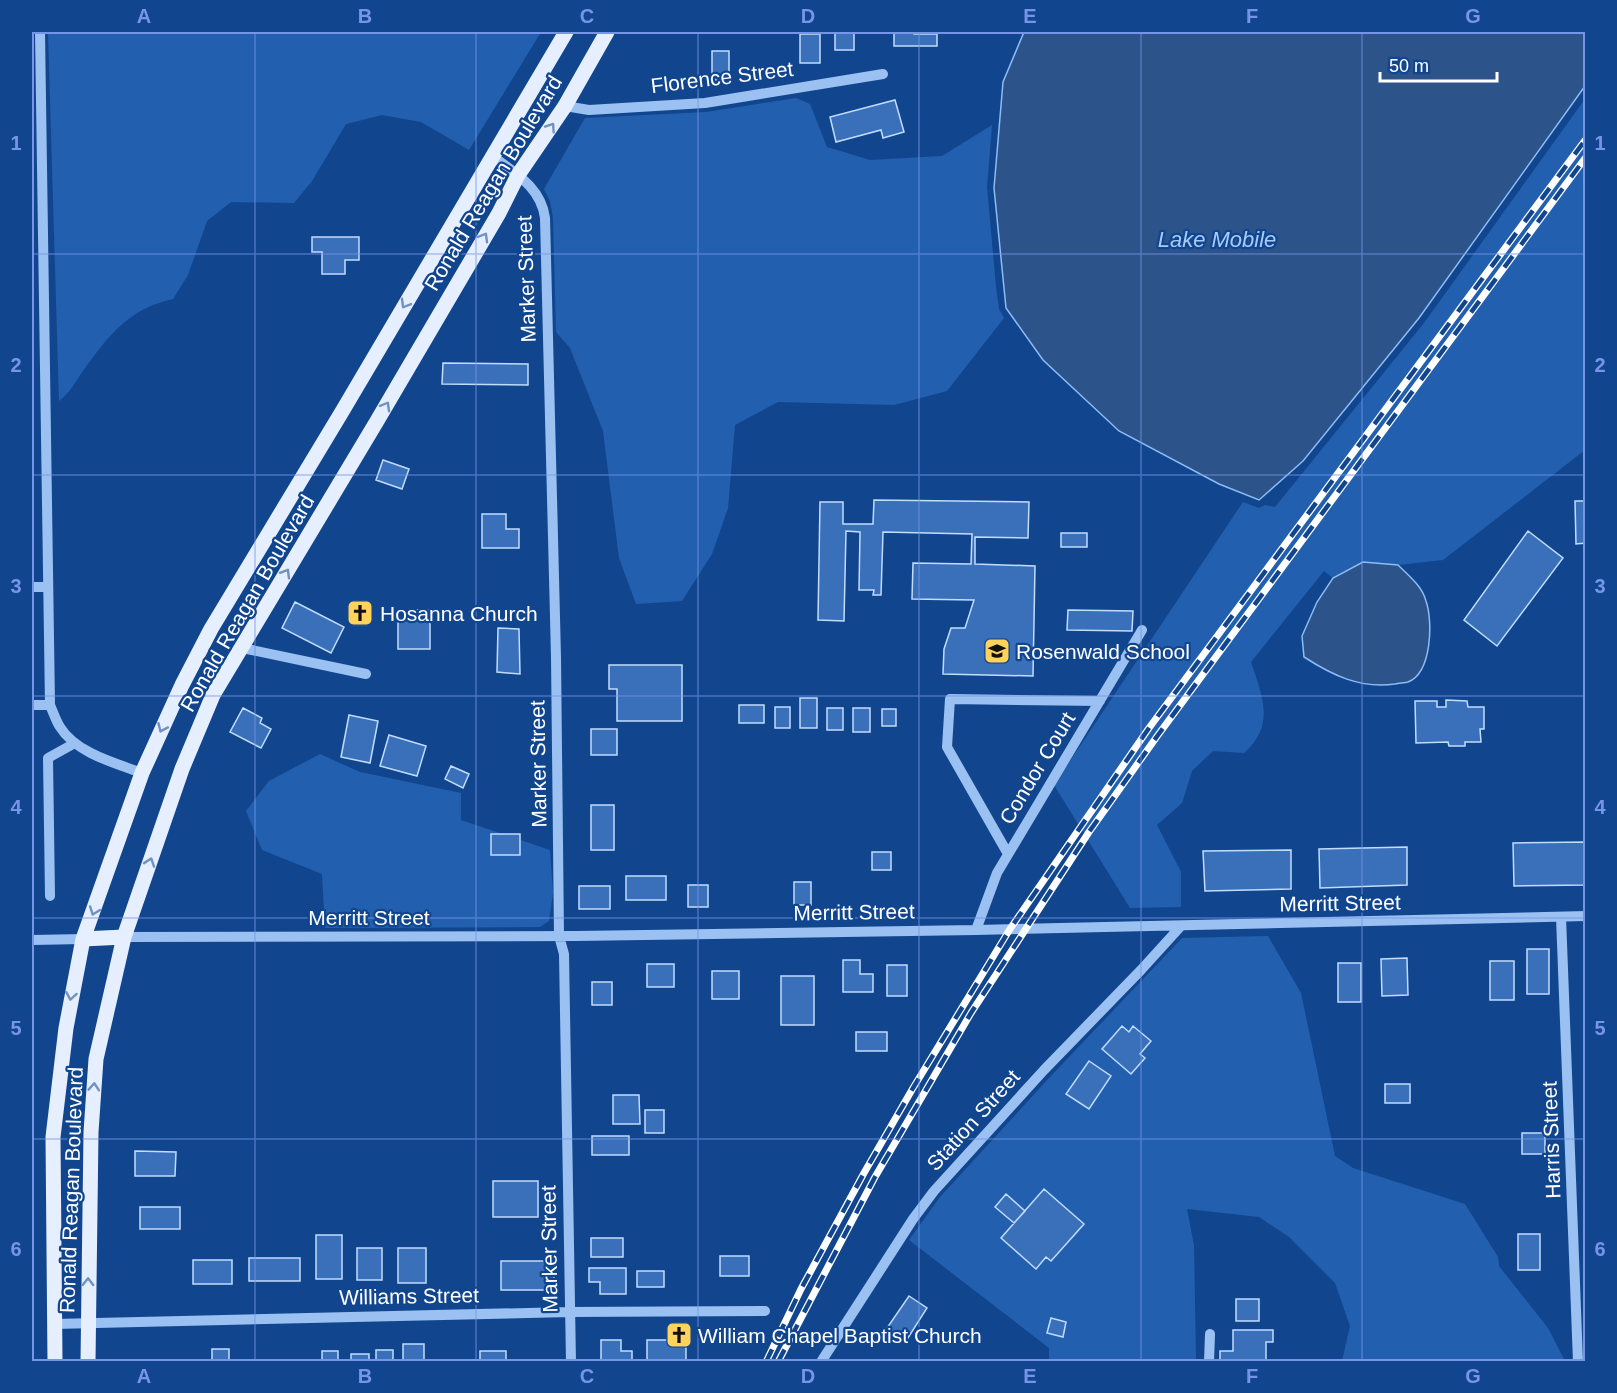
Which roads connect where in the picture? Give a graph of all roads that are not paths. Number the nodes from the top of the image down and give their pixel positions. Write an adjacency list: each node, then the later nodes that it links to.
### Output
1 (40, 32): 9 (street)
2 (566, 32): 6 (main road, Ronald Reagan Boulevard)
3 (607, 32): 5 (main road, Ronald Reagan Boulevard)
4 (883, 75): 5 (street, Florence Street)
5 (565, 106): 7 (main road, Ronald Reagan Boulevard, one-way to 5)
6 (491, 155): 7 (street, Marker Street); 17 (main road, Ronald Reagan Boulevard, one-way to 17)
7 (518, 175): 11 (main road, Ronald Reagan Boulevard, one-way to 7); 24 (street, Marker Street)
8 (32, 587): 9 (street)
9 (48, 587): 15 (street)
10 (1142, 630): 13 (street, Condor Court)
11 (242, 648): 12 (street); 25 (main road, Ronald Reagan Boulevard, one-way to 11)
12 (366, 674)
13 (1100, 701): 18 (street, Condor Court); 18 (street)
14 (32, 705): 15 (street)
15 (50, 705): 16 (street)
16 (75, 743): 17 (street); 19 (street)
17 (142, 773): 26 (main road, Ronald Reagan Boulevard, one-way to 26)
18 (1008, 855): 23 (street, Condor Court)
19 (50, 896)
20 (1586, 916): 21 (street, Merritt Street)
21 (1561, 917): 22 (street, Merritt Street); 28 (street, Harris Street)
22 (1181, 926): 23 (street, Merritt Street); 38 (street, Station Street)
23 (976, 930): 24 (street, Merritt Street)
24 (560, 936): 25 (street, Merritt Street); 31 (street, Marker Street)
25 (123, 938): 26 (main road); 32 (main road, Ronald Reagan Boulevard, one-way to 25)
26 (83, 939): 27 (street); 33 (main road, Ronald Reagan Boulevard, one-way to 33)
27 (32, 940)
28 (1573, 1208): 29 (street); 40 (street, Harris Street)
29 (1586, 1208)
30 (765, 1311): 31 (street, Williams Street)
31 (569, 1312): 32 (street, Williams Street); 37 (street, Marker Street)
32 (87, 1323): 33 (street, Williams Street); 36 (main road, Ronald Reagan Boulevard)
33 (54, 1324): 35 (main road, Ronald Reagan Boulevard)
34 (1210, 1334): 39 (street)
35 (55, 1362)
36 (88, 1362)
37 (571, 1362)
38 (821, 1362)
39 (1209, 1362)
40 (1578, 1362)

